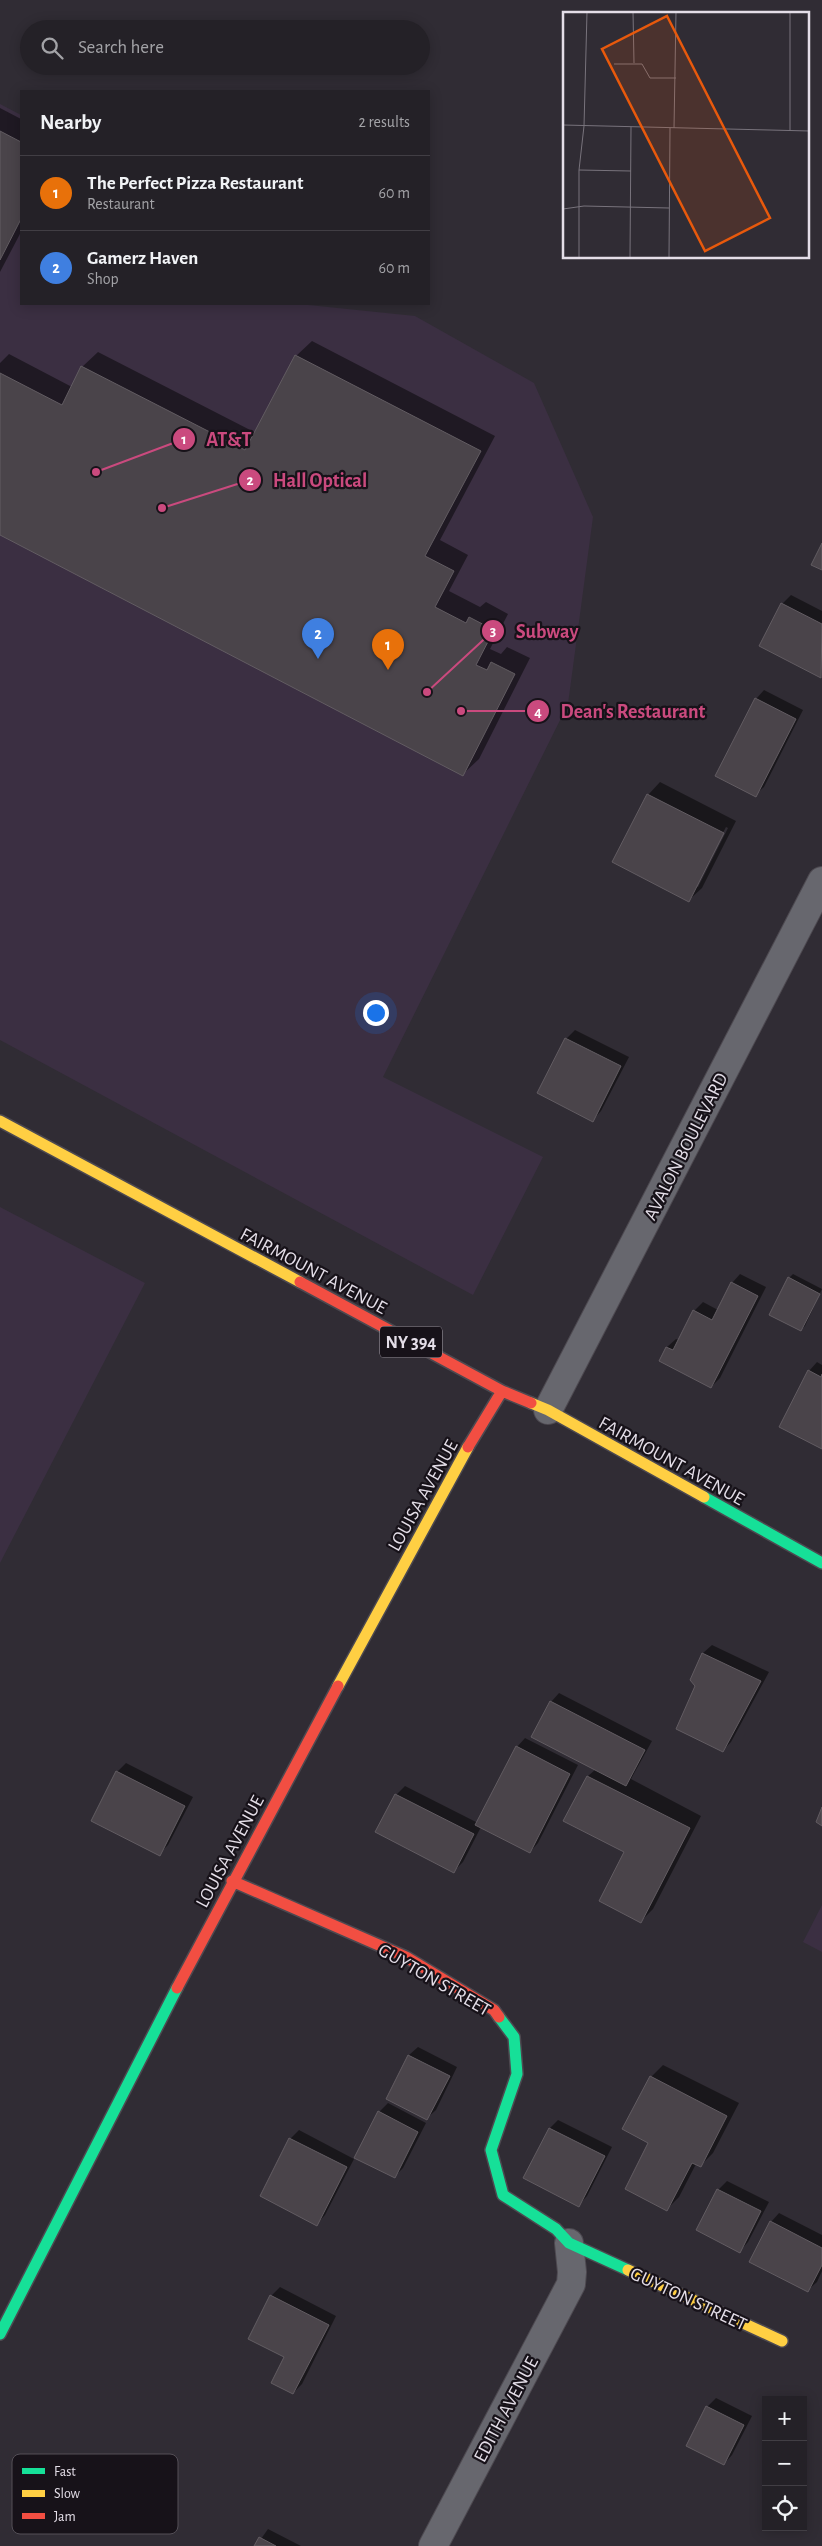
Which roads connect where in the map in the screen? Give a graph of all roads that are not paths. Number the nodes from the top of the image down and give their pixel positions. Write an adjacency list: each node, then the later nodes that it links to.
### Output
1 (822, 881): 4 (street, AVALON BOULEVARD)
2 (0, 1122): 3 (street, FAIRMOUNT AVENUE / NY 394)
3 (502, 1391): 4 (street, FAIRMOUNT AVENUE / NY 394); 6 (street, LOUISA AVENUE)
4 (548, 1410): 5 (street, FAIRMOUNT AVENUE / NY 394)
5 (822, 1563)
6 (232, 1881): 7 (street, GUYTON STREET); 8 (street, LOUISA AVENUE)
7 (569, 2243): 9 (street, GUYTON STREET); 10 (street, EDITH AVENUE)
8 (0, 2334)
9 (782, 2341)
10 (433, 2546)

